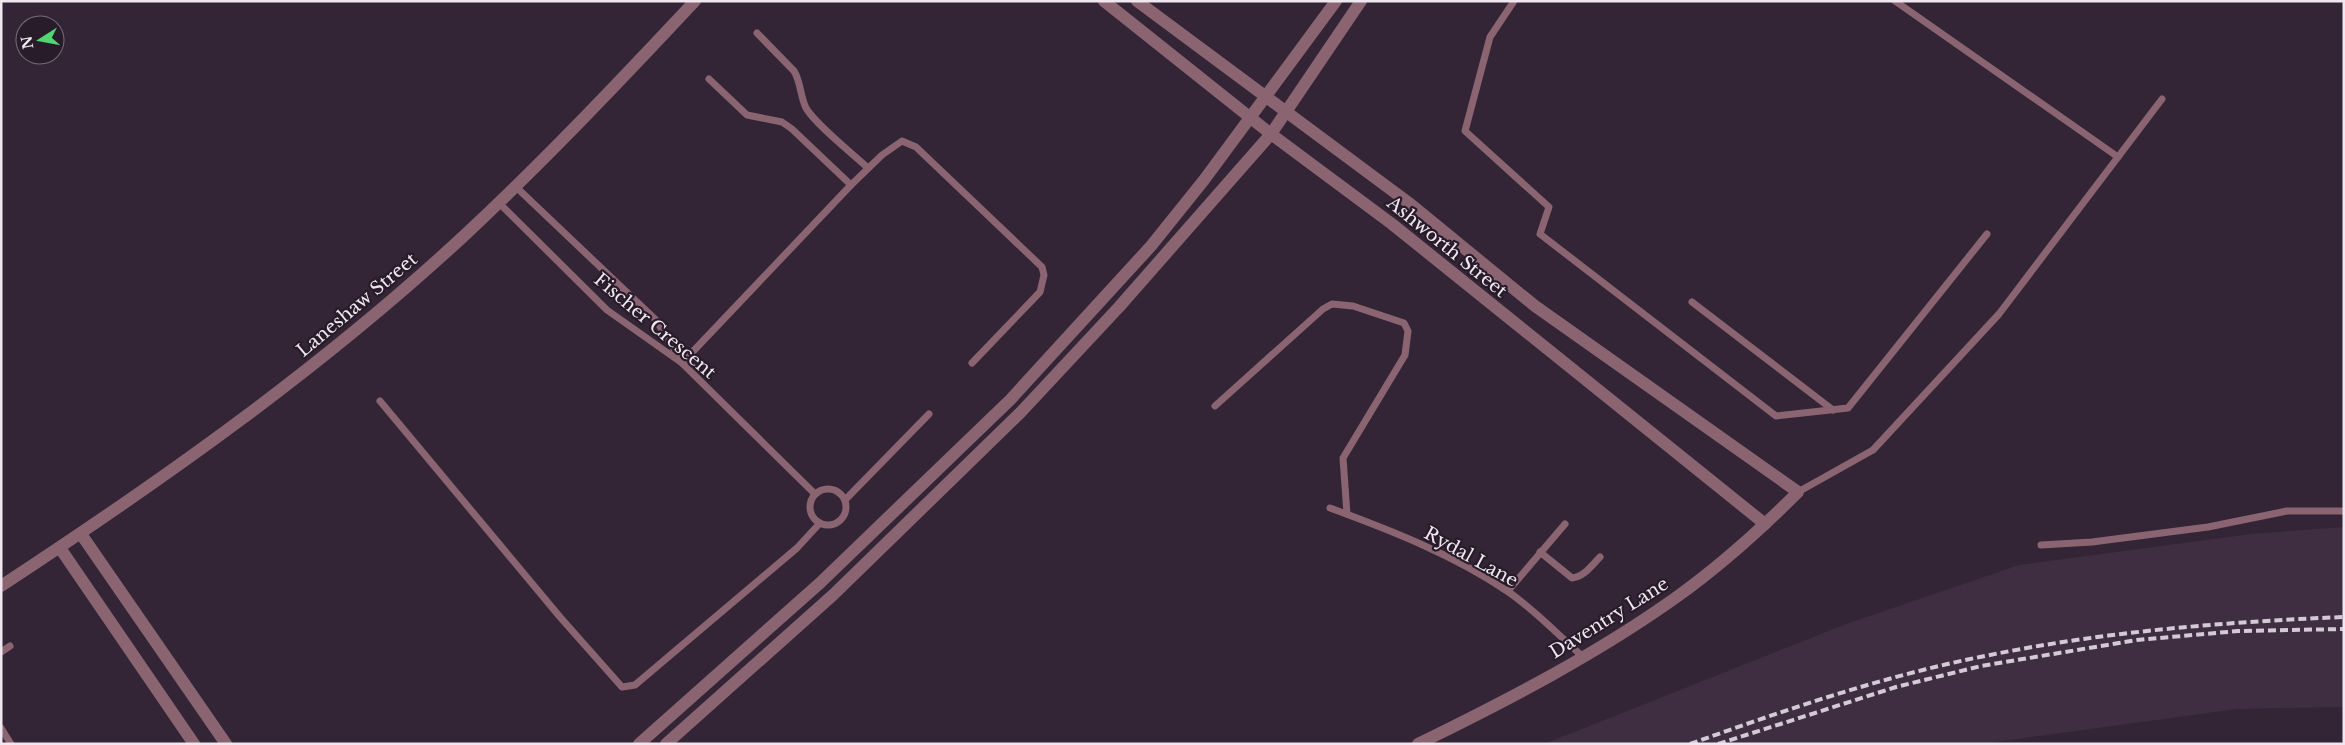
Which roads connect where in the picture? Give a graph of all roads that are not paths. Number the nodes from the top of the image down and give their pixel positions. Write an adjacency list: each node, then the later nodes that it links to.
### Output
1 (694, 1): 18 (street, Laneshaw Street)
2 (1104, 1): 13 (street, Ashworth Street)
3 (1136, 1): 10 (street, Ashworth Street)
4 (1336, 1): 10 (street)
5 (1361, 1): 12 (street)
6 (1514, 1): 26 (lane)
7 (1895, 1): 15 (lane)
8 (757, 33): 16 (lane)
9 (709, 80): 17 (lane)
10 (1264, 97): 12 (street, Ashworth Street); 13 (street)
11 (2162, 99): 15 (lane)
12 (1286, 113): 14 (street); 28 (street, Ashworth Street)
13 (1250, 117): 14 (street, Ashworth Street); 51 (street)
14 (1271, 134): 36 (street, Ashworth Street); 52 (street)
15 (2118, 157): 28 (lane)
16 (868, 168): 17 (lane); 23 (lane)
17 (851, 185): 22 (lane)
18 (515, 186): 19 (street, Laneshaw Street); 22 (lane)
19 (498, 202): 22 (lane, Fischer Crescent); 37 (street, Laneshaw Street)
20 (1987, 234): 26 (lane)
21 (1692, 302): 26 (lane)
22 (682, 363): 29 (lane, Fischer Crescent)
23 (972, 364)
24 (380, 401): 34 (lane)
25 (1215, 406): 33 (lane)
26 (1833, 410)
27 (929, 414): 30 (lane)
28 (1798, 492): 36 (street, Daventry Lane)
29 (815, 494): 30 (lane); 34 (lane)
30 (845, 500): 34 (lane)
31 (1330, 508): 33 (lane, Rydal Lane)
32 (2344, 511): 38 (lane)
33 (1348, 514): 43 (lane, Rydal Lane)
34 (820, 523)
35 (1565, 524): 40 (lane)
36 (1765, 524): 46 (street, Daventry Lane)
37 (81, 534): 39 (street, Laneshaw Street); 50 (street)
38 (2041, 545)
39 (60, 548): 42 (street, Laneshaw Street); 49 (street)
40 (1540, 552): 41 (lane); 43 (lane)
41 (1600, 557)
42 (1, 586)
43 (1508, 591): 46 (lane, Rydal Lane)
44 (10, 646): 45 (lane)
45 (1, 652)
46 (1582, 656): 53 (street, Daventry Lane)
47 (1, 728): 48 (lane)
48 (12, 744)
49 (194, 744)
50 (226, 744)
51 (639, 744)
52 (666, 744)
53 (1418, 744)

